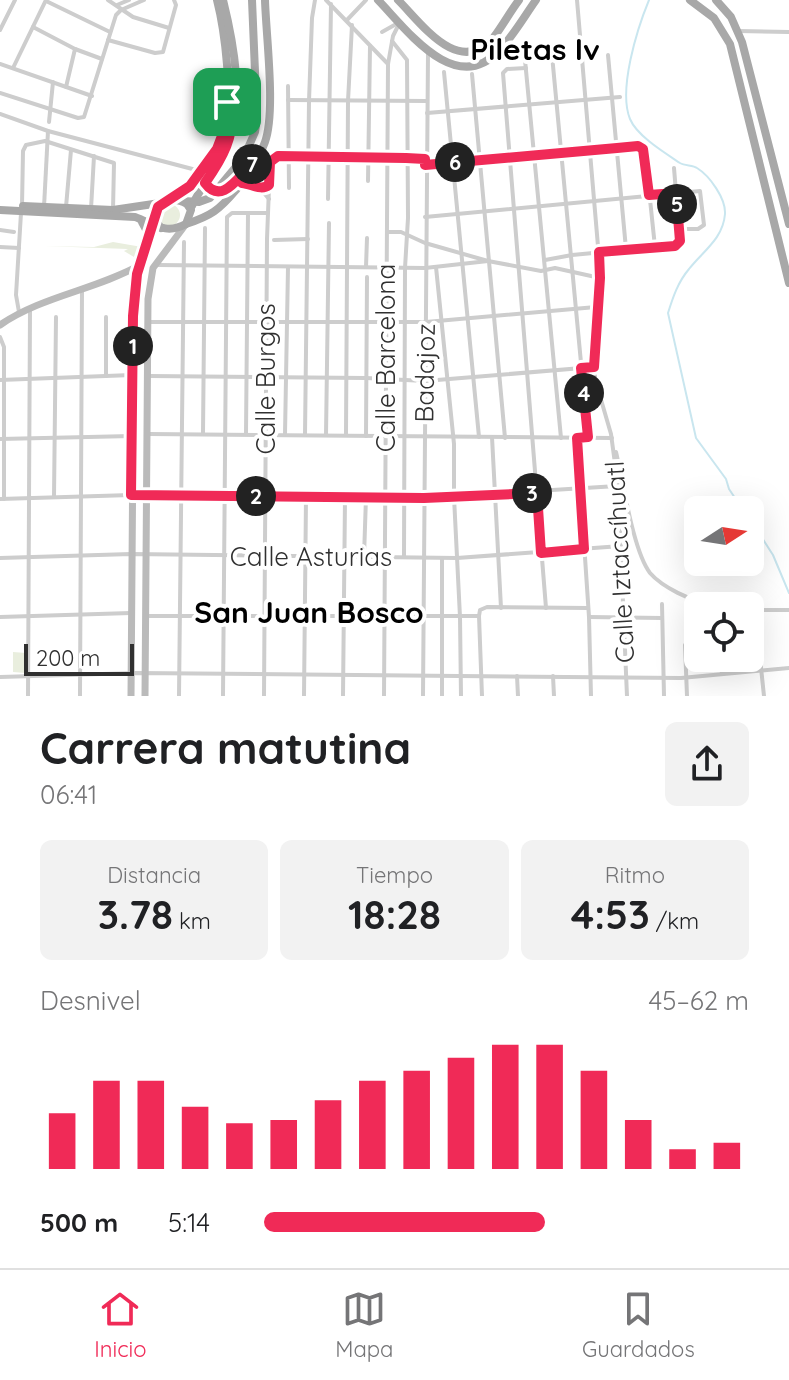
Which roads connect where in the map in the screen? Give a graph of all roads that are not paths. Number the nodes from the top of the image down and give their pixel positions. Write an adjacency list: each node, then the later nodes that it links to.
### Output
1 (15, 0): 26 (street)
2 (108, 0): 20 (street)
3 (129, 0): 20 (street)
4 (144, 0): 20 (street)
5 (174, 0): 25 (street)
6 (218, 0): 44 (main road); 67 (main road)
7 (252, 0): 107 (main road)
8 (265, 0): 96 (main road)
9 (315, 0): 58 (street)
10 (366, 0): 21 (street)
11 (378, 0): 22 (main road)
12 (398, 0): 13 (main road)
13 (519, 0)
14 (536, 0): 37 (main road)
15 (577, 0): 56 (street, Calle Iztaccíhuatl)
16 (690, 0): 35 (main road)
17 (716, 0): 27 (main road)
18 (46, 1): 24 (street); 28 (street)
19 (329, 2): 21 (street); 59 (street)
20 (119, 8): 25 (street); 28 (street)
21 (347, 20): 23 (street)
22 (400, 22): 29 (street); 32 (street, Calle Barcelona); 37 (main road)
23 (352, 25): 34 (street); 60 (street)
24 (33, 27): 36 (street); 45 (street)
25 (169, 28): 31 (street)
26 (0, 30)
27 (738, 31): 30 (street); 33 (main road)
28 (110, 32): 31 (street)
29 (382, 32)
30 (789, 32)
31 (108, 40): 40 (street)
32 (392, 41): 43 (street, Calle Barcelona); 63 (street)
33 (744, 45): 35 (main road); 65 (main road)
34 (370, 46): 43 (street); 61 (street)
35 (731, 48): 68 (main road)
36 (75, 49): 40 (street); 51 (street)
37 (428, 51): 64 (street, Badajoz)
38 (552, 55): 66 (street)
39 (608, 55): 54 (street)
40 (102, 59): 53 (street)
41 (525, 60): 46 (street)
42 (0, 64): 45 (street)
43 (388, 64): 62 (street, Calle Barcelona)
44 (234, 67): 67 (street); 81 (main road)
45 (13, 68): 49 (street)
46 (526, 68): 69 (street); 70 (street)
47 (444, 72): 73 (street)
48 (472, 74): 72 (street)
49 (53, 82): 51 (street); 71 (street)
50 (288, 86): 57 (street)
51 (66, 87): 53 (street)
52 (0, 93): 71 (street)
53 (92, 96): 71 (street)
54 (612, 97): 55 (street); 56 (street); 79 (street)
55 (620, 97)
56 (585, 99): 66 (street); 82 (street, Calle Iztaccíhuatl)
57 (288, 100): 58 (street); 86 (street)
58 (309, 101): 59 (street); 87 (street)
59 (327, 101): 60 (street); 88 (street)
60 (348, 101): 61 (street); 89 (street)
61 (368, 101): 62 (street); 90 (street)
62 (388, 101): 63 (street); 92 (street, Calle Barcelona)
63 (408, 101): 64 (street); 94 (street)
64 (427, 101): 74 (street, Badajoz)
65 (758, 101): 68 (main road); 134 (main road)
66 (557, 102): 69 (street); 83 (street)
67 (227, 103): 81 (street); 91 (main road)
68 (745, 104): 181 (main road)
69 (530, 105): 70 (street); 84 (street)
70 (507, 107): 72 (street); 93 (street)
71 (50, 109): 76 (street)
72 (475, 109): 73 (street); 95 (street)
73 (448, 111): 74 (street); 98 (street)
74 (427, 113): 97 (street, Badajoz)
75 (0, 114): 77 (street)
76 (49, 122)
77 (48, 131): 78 (street); 100 (street)
78 (48, 142): 80 (street); 120 (street); 122 (street)
79 (617, 148): 82 (street); 110 (street); 111 (street)
80 (71, 149): 85 (street); 121 (street)
81 (227, 149): 101 (main road)
82 (590, 150): 83 (street); 115 (street, Calle Iztaccíhuatl)
83 (562, 152): 84 (street); 116 (street)
84 (534, 155): 93 (street); 118 (street)
85 (94, 156): 124 (street); 125 (street)
86 (288, 156): 87 (street); 105 (street, Calle Burgos); 106 (street)
87 (309, 156): 88 (street); 144 (street)
88 (328, 156): 89 (street); 113 (street)
89 (348, 156): 90 (street); 167 (street)
90 (368, 156): 92 (street); 102 (street)
91 (211, 157): 100 (main road); 103 (main road)
92 (387, 157): 94 (street); 140 (street, Calle Barcelona)
93 (511, 157): 95 (street); 123 (street)
94 (406, 158): 97 (street); 141 (street)
95 (479, 159): 98 (street); 126 (street)
96 (255, 162): 104 (main road); 107 (main road)
97 (425, 162): 98 (street); 130 (street, Badajoz)
98 (452, 162): 129 (street)
99 (674, 168): 109 (street)
100 (200, 171): 114 (main road)
101 (212, 172): 103 (main road); 107 (main road)
102 (368, 181)
103 (205, 183): 107 (main road); 117 (main road)
104 (242, 183): 108 (street); 133 (main road)
105 (269, 185): 108 (street); 112 (street, Calle Burgos)
106 (289, 188)
107 (218, 189): 117 (main road)
108 (262, 189): 112 (street)
109 (676, 193): 110 (street); 137 (street); 137 (street)
110 (649, 195): 111 (street); 149 (street)
111 (622, 198): 115 (street); 151 (street)
112 (269, 199): 128 (street, Calle Burgos)
113 (328, 199)
114 (165, 201): 117 (main road); 125 (main road); 135 (main road)
115 (594, 201): 116 (street); 152 (street, Calle Iztaccíhuatl)
116 (567, 203): 118 (street); 154 (street)
117 (189, 205): 133 (main road)
118 (539, 206): 123 (street); 155 (street)
119 (0, 207): 122 (main road)
120 (44, 207): 121 (main road); 122 (main road)
121 (66, 207): 124 (main road)
122 (22, 208): 131 (main road); 150 (street)
123 (515, 208): 126 (street); 170 (street)
124 (91, 209): 125 (main road)
125 (113, 210)
126 (484, 212): 129 (street); 156 (street)
127 (248, 213): 128 (street); 162 (street); 163 (street)
128 (268, 213): 164 (street, Calle Burgos)
129 (456, 214): 130 (street); 153 (street)
130 (425, 217): 147 (street, Badajoz)
131 (139, 218): 135 (main road); 142 (main road)
132 (329, 223): 166 (street)
133 (186, 224): 135 (main road); 159 (street)
134 (789, 224)
135 (156, 225): 142 (street)
136 (205, 228): 161 (street)
137 (679, 229): 149 (street)
138 (0, 230): 139 (street)
139 (14, 232)
140 (387, 232): 141 (street); 172 (street, Calle Barcelona)
141 (407, 235): 147 (street); 173 (street)
142 (150, 237): 158 (street)
143 (367, 238): 168 (street)
144 (308, 239): 145 (street); 171 (street)
145 (274, 240)
146 (184, 242): 160 (street)
147 (425, 243): 153 (street); 174 (street, Badajoz)
148 (0, 247): 150 (street)
149 (655, 247): 151 (street)
150 (19, 248): 187 (street)
151 (626, 249): 152 (street)
152 (599, 252): 154 (street); 180 (street, Calle Iztaccíhuatl)
153 (459, 253): 156 (street); 157 (street)
154 (572, 255): 155 (street); 178 (street)
155 (545, 260): 175 (street)
156 (488, 261): 157 (street); 170 (street); 189 (street)
157 (461, 264): 169 (street); 192 (street)
158 (140, 265): 176 (street); 177 (street)
159 (154, 265): 160 (street); 196 (street)
160 (183, 266): 161 (street); 193 (street)
161 (204, 266): 162 (street); 197 (street)
162 (227, 267): 163 (street); 198 (street)
163 (247, 267): 164 (street); 199 (street)
164 (267, 267): 165 (street); 203 (street, Calle Burgos)
165 (288, 267): 171 (street); 204 (street)
166 (327, 267): 167 (street); 171 (street); 206 (street)
167 (347, 267): 168 (street); 207 (street)
168 (366, 267): 172 (street)
169 (436, 267): 174 (street); 195 (street)
170 (518, 267): 175 (street); 188 (street)
171 (307, 268): 205 (street)
172 (386, 268): 173 (street); 194 (street, Calle Barcelona)
173 (405, 268): 174 (street); 201 (street)
174 (425, 268): 202 (street, Badajoz)
175 (545, 270): 178 (street); 186 (street)
176 (124, 272): 177 (street); 182 (street)
177 (137, 274): 214 (street)
178 (575, 274): 180 (street); 185 (street)
179 (367, 277): 200 (street)
180 (600, 278): 184 (street, Calle Iztaccíhuatl)
181 (789, 283)
182 (82, 290): 183 (street); 220 (street)
183 (30, 307): 187 (street); 231 (street)
184 (596, 307): 185 (street); 210 (street, Calle Iztaccíhuatl)
185 (576, 309): 186 (street); 211 (street)
186 (549, 311): 188 (street); 212 (street)
187 (19, 312): 208 (street)
188 (522, 313): 189 (street); 213 (street)
189 (494, 316): 192 (street); 219 (street)
190 (56, 317): 227 (street)
191 (106, 317): 215 (street)
192 (466, 319): 195 (street); 230 (street)
193 (182, 321): 196 (street); 197 (street); 217 (street)
194 (386, 321): 200 (street); 201 (street); 232 (street, Calle Barcelona)
195 (440, 321): 202 (street); 234 (street)
196 (148, 322): 216 (street)
197 (204, 322): 198 (street); 218 (street)
198 (227, 322): 199 (street); 221 (street)
199 (247, 322): 203 (street); 222 (street)
200 (367, 322): 207 (street); 229 (street)
201 (406, 322): 202 (street); 235 (street)
202 (426, 322): 236 (street, Badajoz)
203 (267, 323): 204 (street); 223 (street, Calle Burgos)
204 (287, 323): 205 (street); 224 (street)
205 (308, 323): 206 (street); 228 (street)
206 (327, 323): 207 (street); 225 (street)
207 (347, 323): 226 (street)
208 (0, 325)
209 (0, 337): 233 (street)
210 (594, 367): 211 (street); 263 (street, Calle Iztaccíhuatl)
211 (581, 368): 212 (street); 256 (street)
212 (554, 370): 213 (street); 261 (street)
213 (527, 374): 219 (street); 260 (street)
214 (132, 375): 215 (street); 247 (street)
215 (106, 376): 220 (street)
216 (148, 376): 217 (street); 238 (street)
217 (182, 376): 218 (street); 239 (street)
218 (203, 376): 221 (street); 237 (street)
219 (499, 376): 230 (street); 259 (street)
220 (81, 377): 227 (street); 249 (street)
221 (226, 377): 222 (street); 240 (street)
222 (246, 377): 223 (street); 241 (street)
223 (267, 377): 224 (street); 242 (street, Calle Burgos)
224 (286, 377): 228 (street); 243 (street)
225 (326, 377): 226 (street); 228 (street); 245 (street)
226 (346, 377): 229 (street); 246 (street)
227 (56, 378): 231 (street); 258 (street)
228 (306, 378): 244 (street)
229 (366, 378): 232 (street); 248 (street)
230 (473, 378): 234 (street); 254 (street)
231 (30, 379): 233 (street); 257 (street)
232 (386, 379): 235 (street); 250 (street, Calle Barcelona)
233 (2, 380): 264 (street)
234 (447, 380): 236 (street); 253 (street)
235 (405, 381): 236 (street); 251 (street)
236 (425, 381): 252 (street, Badajoz)
237 (203, 433): 239 (street); 240 (street)
238 (146, 434): 239 (street); 269 (street)
239 (181, 434): 272 (street)
240 (226, 434): 241 (street); 273 (street)
241 (246, 434): 242 (street)
242 (266, 434): 243 (street); 274 (street, Calle Burgos)
243 (285, 434): 244 (street)
244 (305, 435): 245 (street)
245 (326, 435): 246 (street)
246 (346, 435): 248 (street)
247 (132, 436): 249 (street); 268 (street)
248 (366, 436): 250 (street)
249 (81, 437): 258 (street); 271 (street)
250 (385, 437): 251 (street); 281 (street, Calle Barcelona)
251 (405, 437): 252 (street); 282 (street)
252 (425, 437): 253 (street); 283 (street, Badajoz)
253 (454, 437): 254 (street); 278 (street)
254 (479, 437): 255 (street)
255 (492, 437): 259 (street); 270 (street)
256 (588, 437): 262 (street); 263 (street)
257 (30, 438): 258 (street); 264 (street); 279 (street)
258 (55, 438): 275 (street)
259 (505, 438): 260 (street)
260 (534, 438): 261 (street); 267 (street)
261 (561, 438): 262 (street)
262 (577, 438): 266 (street)
263 (612, 438): 265 (street, Calle Iztaccíhuatl); 305 (street)
264 (2, 439): 284 (street)
265 (618, 486): 266 (street); 285 (street, Calle Iztaccíhuatl)
266 (580, 489): 267 (street); 286 (street)
267 (537, 493): 270 (street); 287 (street)
268 (131, 495): 269 (street); 271 (street); 288 (street)
269 (146, 495): 272 (street); 289 (street)
270 (493, 495): 278 (street); 290 (street)
271 (81, 496): 275 (street); 291 (street)
272 (180, 496): 273 (street); 292 (street)
273 (224, 496): 274 (street); 294 (street)
274 (265, 496): 276 (street); 295 (street, Calle Burgos)
275 (54, 497): 279 (street)
276 (306, 497): 280 (street); 296 (street)
277 (366, 497): 280 (street); 281 (street); 298 (street)
278 (454, 497): 283 (street); 304 (street)
279 (30, 498): 284 (street); 293 (street)
280 (345, 498): 297 (street)
281 (385, 498): 282 (street); 299 (street, Calle Barcelona)
282 (405, 498): 283 (street); 300 (street)
283 (424, 498): 301 (street, Badajoz)
284 (2, 499)
285 (621, 546): 286 (street, Calle Asturias); 328 (street, Calle Iztaccíhuatl)
286 (584, 549): 287 (street, Calle Asturias); 309 (street)
287 (541, 553): 290 (street, Calle Asturias); 308 (street)
288 (131, 554): 289 (street, Calle Asturias); 291 (street, Calle Asturias); 312 (street)
289 (146, 554): 292 (street, Calle Asturias); 317 (street)
290 (499, 555): 304 (street, Calle Asturias); 307 (street)
291 (80, 556): 293 (street, Calle Asturias); 313 (street)
292 (181, 556): 294 (street, Calle Asturias); 314 (street)
293 (29, 557): 302 (street, Calle Asturias); 316 (street)
294 (225, 557): 295 (street, Calle Asturias); 315 (street)
295 (265, 557): 296 (street, Calle Asturias); 318 (street, Calle Burgos)
296 (305, 557): 297 (street, Calle Asturias); 319 (street)
297 (344, 557): 298 (street, Calle Asturias); 322 (street)
298 (364, 557): 299 (street, Calle Asturias)
299 (385, 557): 300 (street, Calle Asturias); 323 (street, Calle Barcelona)
300 (404, 557): 301 (street, Calle Asturias)
301 (424, 557): 303 (street, Calle Asturias); 324 (street, Badajoz)
302 (0, 558)
303 (442, 558): 304 (street, Calle Asturias); 325 (street)
304 (457, 558): 326 (street)
305 (684, 596)
306 (662, 604): 329 (street)
307 (501, 608): 308 (street); 320 (street)
308 (546, 608): 309 (street)
309 (588, 608): 327 (street)
310 (764, 610): 311 (street)
311 (789, 610)
312 (131, 613): 313 (street); 335 (street)
313 (81, 615): 316 (street); 339 (street)
314 (181, 615): 315 (street); 317 (street); 338 (street)
315 (224, 615): 318 (street); 340 (street)
316 (28, 616): 321 (street); 342 (street)
317 (146, 616): 337 (street)
318 (265, 616): 319 (street); 341 (street, Calle Burgos)
319 (304, 616): 322 (street); 343 (street)
320 (479, 616): 326 (street); 345 (street)
321 (0, 617)
322 (344, 617): 323 (street); 349 (street)
323 (385, 617): 324 (street); 344 (street, Calle Barcelona)
324 (424, 617): 325 (street); 350 (street, Badajoz)
325 (442, 617): 326 (street); 351 (street)
326 (460, 617): 352 (street)
327 (589, 617): 328 (street); 353 (street)
328 (624, 617): 329 (street); 354 (street, Calle Iztaccíhuatl)
329 (662, 618): 356 (street)
330 (789, 668): 331 (street)
331 (764, 670)
332 (686, 672): 355 (street)
333 (736, 672): 336 (street)
334 (763, 672): 377 (street)
335 (131, 673): 337 (street); 339 (street); 359 (street)
336 (722, 673): 355 (street)
337 (145, 674): 338 (street); 360 (street)
338 (180, 674): 340 (street); 361 (street)
339 (80, 675): 342 (street); 358 (street)
340 (223, 675): 341 (street); 362 (street)
341 (264, 675): 343 (street); 363 (street, Calle Burgos)
342 (28, 676): 348 (street); 357 (street)
343 (304, 676): 349 (street); 364 (street)
344 (384, 676): 349 (street); 350 (street); 366 (street, Calle Barcelona)
345 (481, 676): 346 (street); 352 (street); 370 (street)
346 (517, 676): 347 (street); 371 (street)
347 (553, 676): 353 (street); 372 (street)
348 (0, 677)
349 (344, 677): 365 (street)
350 (423, 677): 351 (street); 367 (street, Badajoz)
351 (442, 677): 352 (street); 368 (street)
352 (461, 677): 369 (street)
353 (590, 677): 354 (street); 373 (street)
354 (627, 677): 356 (street); 374 (street, Calle Iztaccíhuatl)
355 (686, 677): 356 (street); 376 (street)
356 (664, 678): 375 (street)
357 (28, 696)
358 (80, 696)
359 (131, 696)
360 (145, 696)
361 (179, 696)
362 (223, 696)
363 (264, 696)
364 (304, 696)
365 (343, 696)
366 (384, 696)
367 (423, 696)
368 (442, 696)
369 (461, 696)
370 (482, 696)
371 (518, 696)
372 (554, 696)
373 (591, 696)
374 (627, 696)
375 (664, 696)
376 (687, 696)
377 (764, 696)

